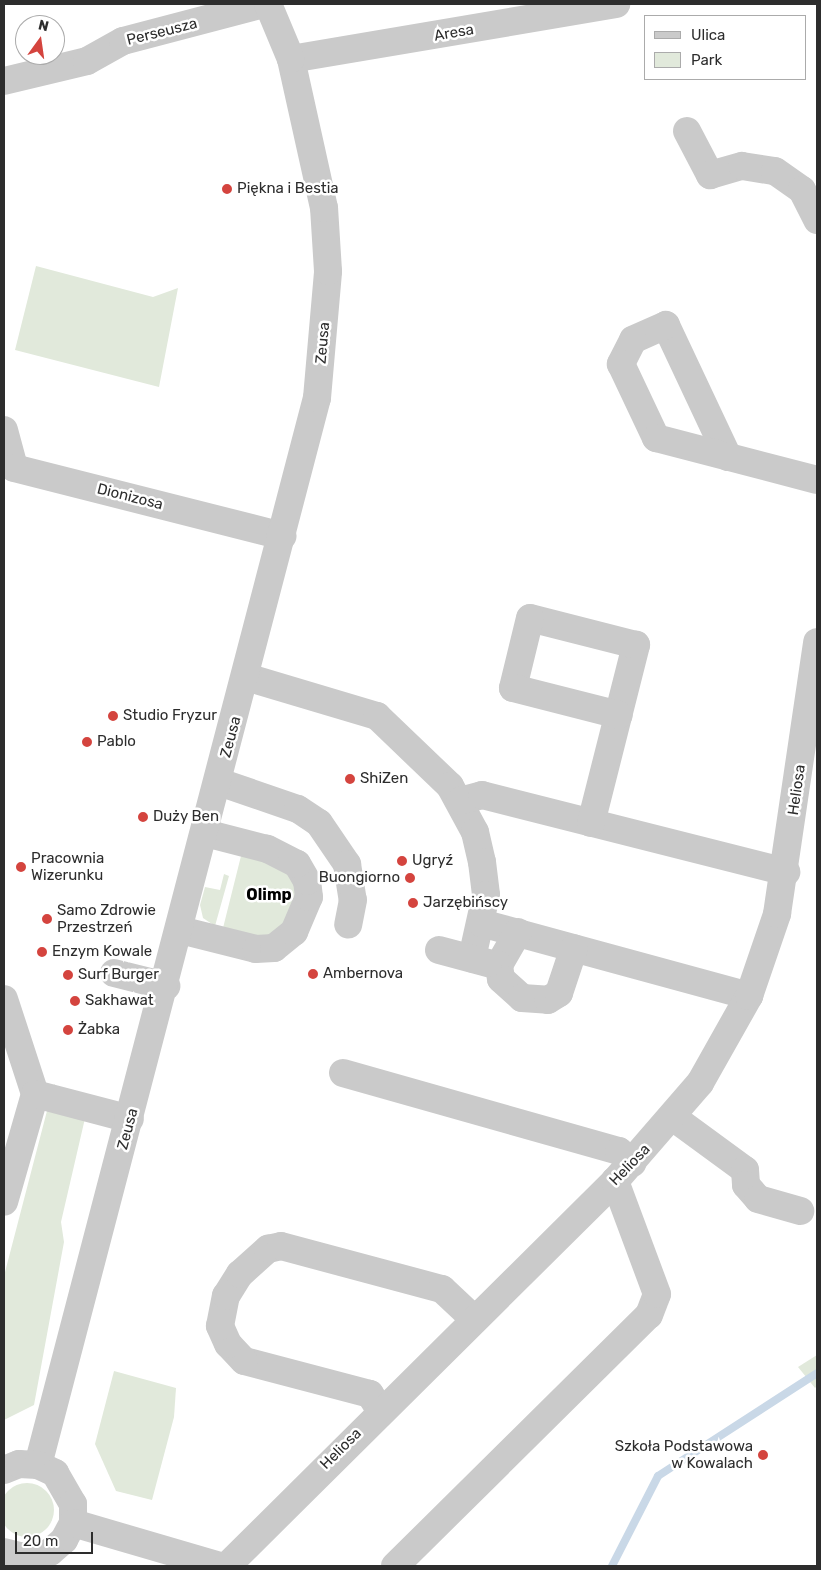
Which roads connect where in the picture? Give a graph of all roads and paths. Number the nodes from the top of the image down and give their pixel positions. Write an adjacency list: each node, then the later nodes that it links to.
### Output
1 (264, 4): 5 (street, Perseusza)
2 (268, 4): 4 (street, Zeusa)
3 (616, 4): 4 (street, Aresa)
4 (291, 58): 11 (street, Zeusa)
5 (4, 81)
6 (687, 131): 7 (street)
7 (817, 220)
8 (4, 430): 11 (street, Dionizosa)
9 (728, 457): 9 (street); 10 (street)
10 (817, 480)
11 (283, 536): 13 (street, Zeusa)
12 (817, 642): 19 (street, Heliosa)
13 (246, 677): 15 (street, Zeusa); 16 (street)
14 (618, 715): 14 (street); 17 (street)
15 (218, 782): 18 (street, Zeusa); 21 (street)
16 (460, 802): 17 (street); 20 (street)
17 (591, 822): 19 (street)
18 (205, 833): 22 (street, Zeusa); 22 (street)
19 (786, 872): 30 (street, Heliosa)
20 (481, 923): 23 (street); 26 (street)
21 (348, 925)
22 (180, 930): 29 (street, Zeusa)
23 (518, 932): 24 (street); 27 (street)
24 (574, 948): 27 (street); 30 (street)
25 (439, 950): 26 (street)
26 (472, 958): 27 (street)
27 (499, 965)
28 (114, 973): 29 (street)
29 (166, 986): 35 (street, Zeusa)
30 (749, 996): 34 (street, Heliosa)
31 (4, 999): 33 (street)
32 (343, 1073): 36 (street)
33 (35, 1094): 35 (street); 37 (street)
34 (674, 1118): 36 (street, Heliosa); 38 (street)
35 (130, 1119): 41 (street, Zeusa)
36 (624, 1172): 39 (street, Heliosa); 47 (street)
37 (4, 1202)
38 (800, 1211)
39 (473, 1318): 40 (street, Heliosa); 40 (street)
40 (380, 1410): 46 (street, Heliosa)
41 (38, 1465): 42 (street); 43 (street)
42 (4, 1470)
43 (72, 1523): 44 (street); 45 (street)
44 (9, 1559)
45 (220, 1566)
46 (227, 1566)
47 (395, 1566)

